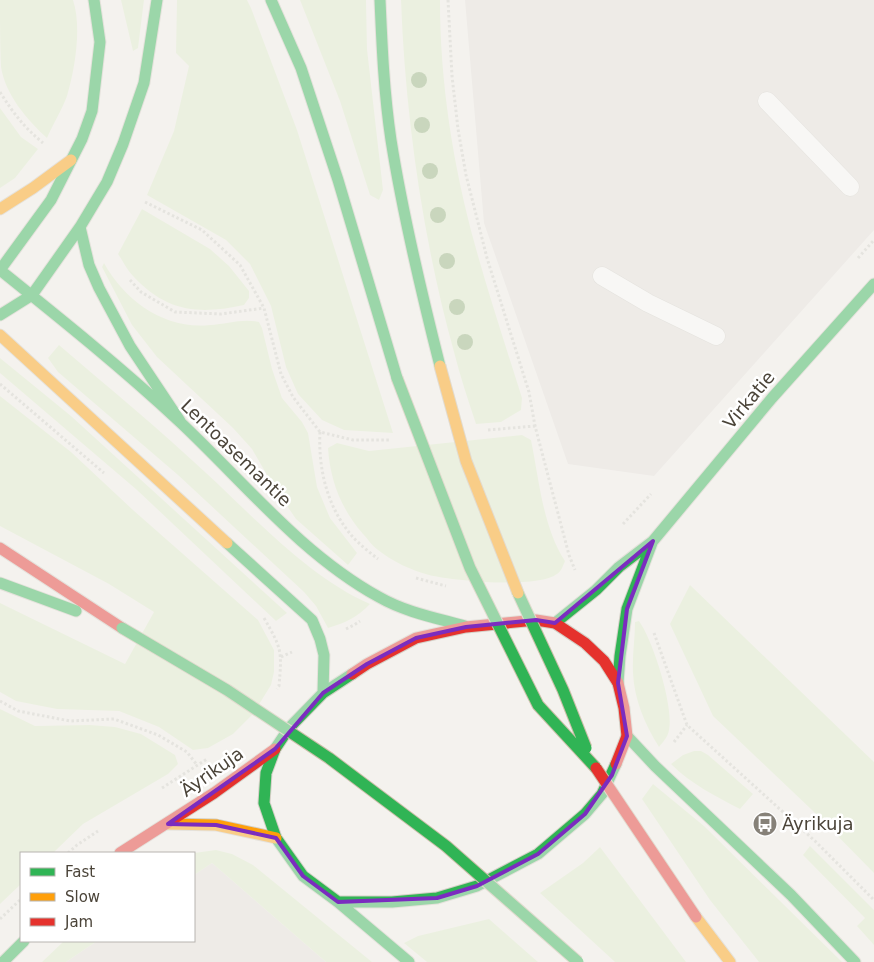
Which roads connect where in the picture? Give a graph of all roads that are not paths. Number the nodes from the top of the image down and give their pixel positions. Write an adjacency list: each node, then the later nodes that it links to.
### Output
1 (94, 0): 6 (main road)
2 (157, 0): 9 (main road)
3 (271, 0): 28 (main road, bridge)
4 (380, 0): 28 (main road, bridge)
5 (767, 101): 7 (lane)
6 (71, 160): 8 (main road); 10 (main road)
7 (850, 187)
8 (0, 209)
9 (80, 227): 13 (main road); 17 (main road)
10 (0, 270): 13 (main road, Lentoasemantie)
11 (602, 276): 16 (lane)
12 (874, 284): 18 (main road, Virkatie)
13 (32, 296): 14 (main road); 17 (main road, Lentoasemantie)
14 (0, 315)
15 (0, 335): 25 (main road)
16 (716, 336)
17 (180, 422): 22 (main road, Lentoasemantie)
18 (653, 541): 21 (main road, Virkatie); 24 (main road, Virkatie)
19 (0, 548): 23 (main road)
20 (0, 583): 23 (main road)
21 (555, 623): 22 (main road); 24 (main road)
22 (466, 627): 25 (main road)
23 (122, 628): 36 (main road, bridge)
24 (618, 683): 26 (main road)
25 (323, 693): 27 (main road)
26 (627, 736): 32 (main road); 38 (main road)
27 (275, 748): 29 (main road, Äyrikuja); 30 (main road)
28 (592, 763): 37 (main road, bridge)
29 (168, 824): 30 (main road, Äyrikuja); 31 (main road, Äyrikuja)
30 (276, 838): 32 (main road)
31 (122, 852)
32 (338, 902): 35 (main road)
33 (23, 942): 34 (main road)
34 (4, 962)
35 (409, 962)
36 (578, 962)
37 (730, 962)
38 (856, 962)

